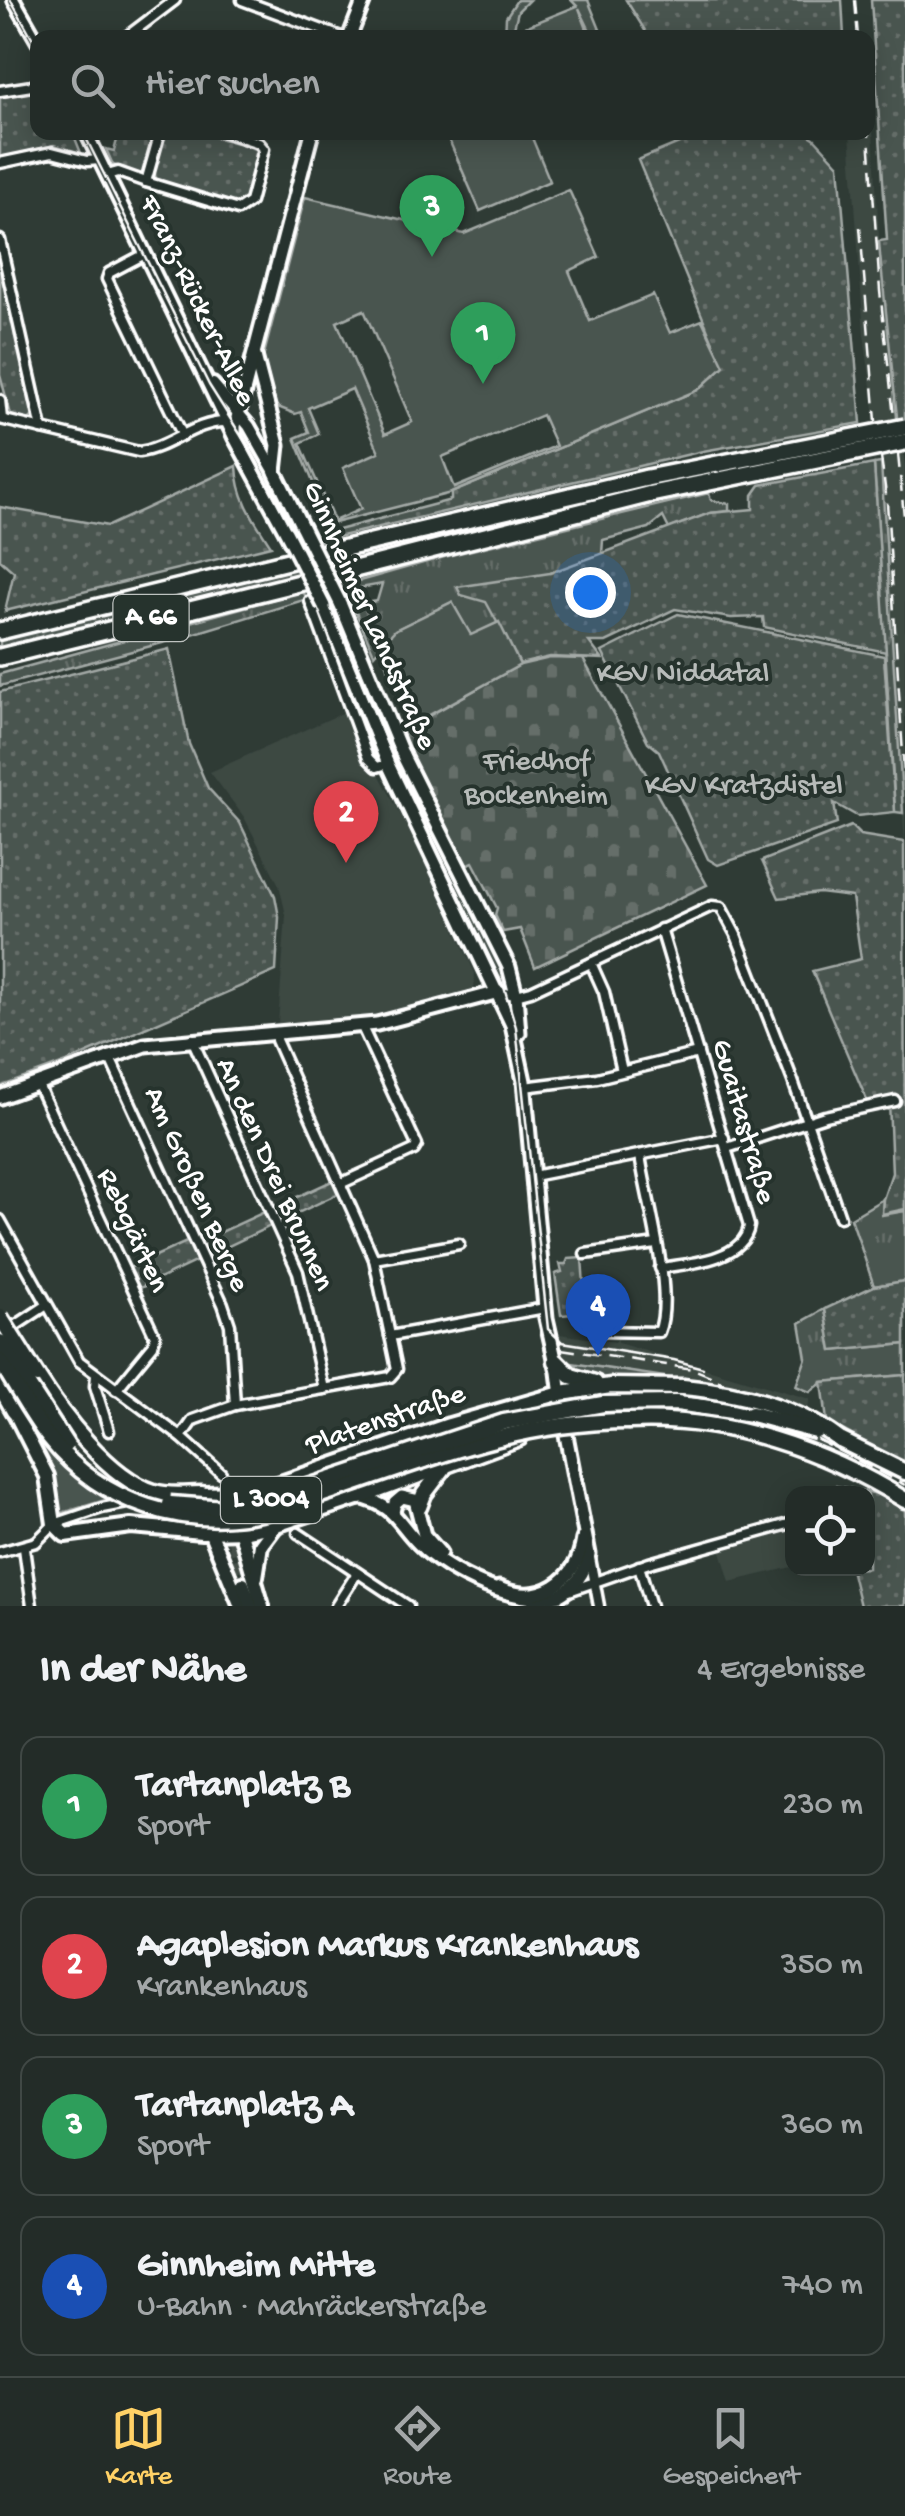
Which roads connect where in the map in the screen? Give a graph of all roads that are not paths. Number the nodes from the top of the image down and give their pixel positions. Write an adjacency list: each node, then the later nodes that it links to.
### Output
1 (14, 0): 5 (street)
2 (175, 0): 6 (street)
3 (242, 0): 7 (street)
4 (364, 0): 8 (main road)
5 (31, 30)
6 (136, 30)
7 (324, 30)
8 (350, 30)
9 (30, 86): 10 (street)
10 (0, 91)
11 (90, 140): 15 (street, Franz-Rücker-Allee)
12 (158, 140): 18 (street)
13 (252, 140): 18 (street)
14 (310, 140): 21 (main road, Ginnheimer Landstraße)
15 (99, 160): 16 (street); 17 (street, Franz-Rücker-Allee)
16 (0, 163)
17 (107, 174): 18 (street); 20 (street, Franz-Rücker-Allee)
18 (146, 182)
19 (0, 240): 30 (street)
20 (145, 254): 25 (street, Franz-Rücker-Allee); 31 (street)
21 (255, 354): 22 (main road, Ginnheimer Landstraße); 24 (main road, Ginnheimer Landstraße)
22 (243, 393): 24 (main road); 25 (main road, Ginnheimer Landstraße)
23 (0, 400): 26 (street)
24 (265, 400): 34 (main road, Ginnheimer Landstraße)
25 (229, 408): 27 (street, Franz-Rücker-Allee); 28 (street); 32 (main road, Ginnheimer Landstraße); 34 (street, Ginnheimer Landstraße)
26 (1, 419): 30 (street)
27 (227, 422): 28 (street); 32 (street, Franz-Rücker-Allee)
28 (198, 426): 31 (street)
29 (905, 426): 35 (highway, bridge)
30 (42, 429): 31 (street)
31 (182, 434)
32 (234, 438): 43 (main road, Ginnheimer Landstraße, bridge)
33 (905, 442): 35 (highway, bridge)
34 (275, 472): 44 (main road, Ginnheimer Landstraße, bridge)
35 (649, 486): 36 (highway); 38 (highway)
36 (324, 553)
37 (292, 560): 41 (highway, A 66)
38 (335, 574)
39 (303, 582): 42 (highway, A 66)
40 (310, 601): 43 (street, Ginnheimer Landstraße)
41 (0, 630)
42 (0, 657)
43 (388, 764): 45 (main road, Ginnheimer Landstraße)
44 (459, 864): 45 (main road); 49 (main road, Ginnheimer Landstraße)
45 (440, 872): 47 (main road, Ginnheimer Landstraße)
46 (661, 929): 48 (street); 56 (street, Guaitastraße); 64 (street)
47 (482, 962): 50 (main road, Ginnheimer Landstraße); 52 (main road)
48 (592, 963): 51 (street); 59 (street)
49 (509, 967): 50 (main road); 51 (main road, Ginnheimer Landstraße)
50 (499, 992): 51 (street); 52 (main road); 58 (main road, Ginnheimer Landstraße)
51 (516, 995): 58 (main road, Ginnheimer Landstraße)
52 (470, 1001): 53 (main road)
53 (361, 1025): 54 (main road); 68 (street)
54 (276, 1032): 55 (main road); 68 (street)
55 (192, 1039): 57 (main road); 86 (street, An den Drei Brunnen)
56 (698, 1052): 59 (street); 65 (street, Guaitastraße)
57 (109, 1056): 60 (main road); 91 (street, Am Großen Berge)
58 (520, 1057): 61 (main road, Ginnheimer Landstraße)
59 (622, 1072): 61 (street)
60 (33, 1085): 62 (main road); 88 (street, Rebgärten)
61 (524, 1087): 67 (main road, Ginnheimer Landstraße)
62 (0, 1098)
63 (895, 1102): 64 (street)
64 (806, 1123): 65 (street); 69 (street)
65 (726, 1143): 66 (street); 75 (street, Guaitastraße)
66 (640, 1155): 67 (street); 72 (street)
67 (532, 1176): 77 (main road, Ginnheimer Landstraße)
68 (342, 1183): 74 (street)
69 (840, 1217)
70 (0, 1220): 76 (street)
71 (459, 1244): 74 (street)
72 (656, 1244): 73 (street); 75 (street)
73 (585, 1254)
74 (374, 1259): 80 (street)
75 (660, 1268): 79 (street)
76 (47, 1305): 81 (street); 84 (street)
77 (545, 1308): 80 (street); 83 (main road, Ginnheimer Landstraße)
78 (0, 1316): 103 (highway, bridge)
79 (598, 1331)
80 (390, 1336): 86 (street)
81 (0, 1339): 97 (highway, L 3004, bridge)
82 (0, 1360): 94 (highway, L 3004, bridge)
83 (555, 1367): 85 (highway); 89 (main road, Ginnheimer Landstraße); 90 (main road)
84 (96, 1376): 88 (street); 95 (street)
85 (610, 1386): 89 (highway); 97 (highway, bridge)
86 (324, 1389): 91 (street)
87 (2, 1390): 92 (highway)
88 (116, 1390): 96 (street)
89 (560, 1396): 90 (main road, Platenstraße); 109 (main road, Ginnheimer Landstraße)
90 (539, 1398): 93 (main road, Platenstraße)
91 (235, 1405): 96 (street)
92 (14, 1412): 108 (main road)
93 (449, 1424): 98 (main road); 102 (main road, Platenstraße)
94 (543, 1428): 99 (highway, bridge); 105 (highway, L 3004, bridge)
95 (109, 1430)
96 (181, 1437): 101 (street)
97 (840, 1440): 100 (highway, L 3004)
98 (416, 1446)
99 (444, 1468): 104 (highway); 106 (highway)
100 (905, 1472)
101 (221, 1473)
102 (215, 1495): 103 (highway); 114 (main road); 115 (main road)
103 (157, 1496): 108 (street); 112 (main road)
104 (360, 1497): 107 (main road); 110 (main road)
105 (905, 1500)
106 (419, 1507): 107 (main road); 109 (main road, Ginnheimer Landstraße)
107 (394, 1512): 125 (main road)
108 (54, 1524): 112 (main road); 117 (street)
109 (584, 1524): 120 (main road, Ginnheimer Landstraße)
110 (276, 1525): 115 (main road); 124 (main road)
111 (785, 1525): 121 (street)
112 (131, 1526): 113 (main road)
113 (172, 1530): 114 (main road); 118 (main road)
114 (210, 1532): 115 (main road); 118 (main road)
115 (240, 1532): 124 (main road)
116 (298, 1533): 122 (street)
117 (24, 1548): 119 (street); 126 (street)
118 (216, 1548): 127 (main road)
119 (0, 1552)
120 (590, 1554): 123 (street, Ginnheimer Landstraße); 125 (main road)
121 (640, 1566): 123 (street); 132 (street)
122 (357, 1573): 129 (street); 130 (street)
123 (595, 1580): 125 (street); 131 (street, Ginnheimer Landstraße)
124 (250, 1587): 127 (main road); 128 (main road)
125 (560, 1595)
126 (32, 1606)
127 (242, 1606)
128 (262, 1606)
129 (336, 1606)
130 (408, 1606)
131 (599, 1606)
132 (651, 1606)

